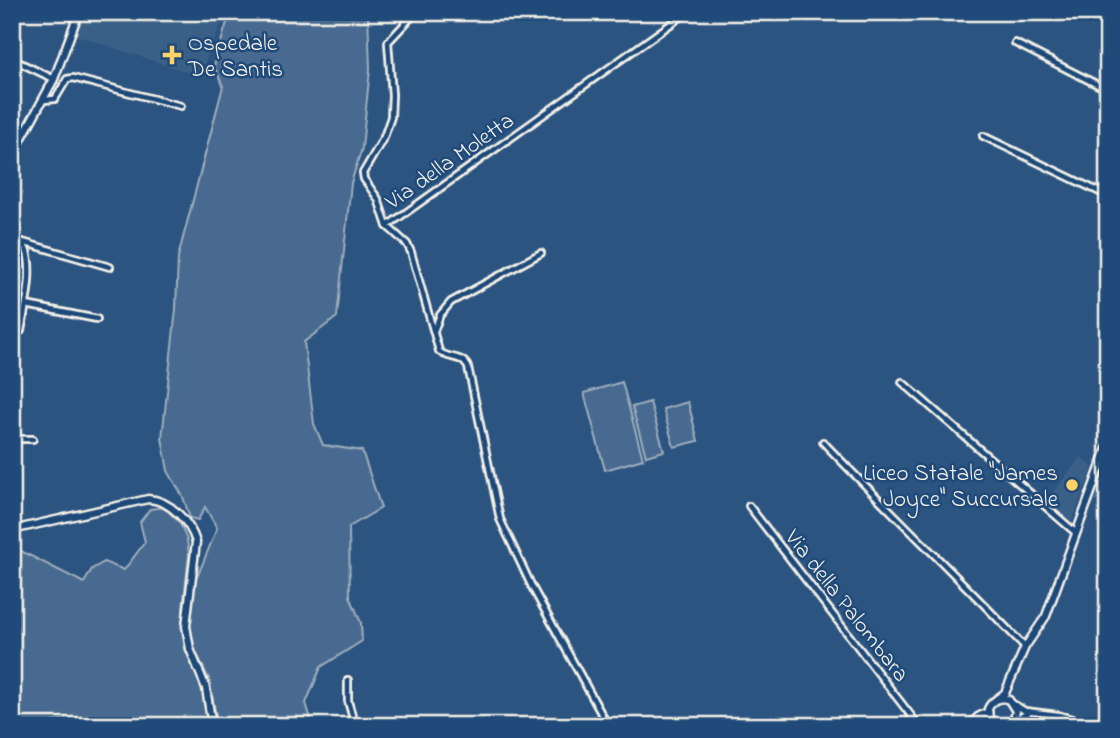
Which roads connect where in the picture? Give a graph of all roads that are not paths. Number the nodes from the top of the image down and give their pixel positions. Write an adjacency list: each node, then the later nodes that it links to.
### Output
1 (79, 12): 6 (street)
2 (416, 12): 13 (street)
3 (682, 16): 13 (street, Via della Moletta)
4 (1015, 43): 7 (street)
5 (12, 59): 6 (street)
6 (54, 79): 8 (street)
7 (1108, 90)
8 (44, 100): 9 (street); 11 (street)
9 (181, 106)
10 (983, 136): 12 (street)
11 (12, 156)
12 (1108, 196)
13 (387, 226): 20 (street, Via della Moletta)
14 (12, 241): 16 (street); 17 (street)
15 (541, 253): 20 (street)
16 (110, 267)
17 (26, 305): 18 (street); 19 (street)
18 (96, 319)
19 (21, 331)
20 (433, 332): 41 (street, Via della Moletta)
21 (902, 382): 28 (street)
22 (12, 439): 23 (street)
23 (33, 439)
24 (822, 442): 29 (street)
25 (1108, 446): 28 (street)
26 (749, 506): 42 (street, Via della Palombara)
27 (12, 530): 39 (street)
28 (1076, 533): 29 (street)
29 (1024, 648): 31 (street)
30 (348, 680): 40 (street)
31 (1011, 681): 32 (street); 33 (street)
32 (997, 699): 33 (street); 34 (street)
33 (1014, 704): 35 (street); 37 (street)
34 (988, 712): 36 (street); 38 (street)
35 (1031, 712): 37 (street); 43 (street)
36 (994, 723): 38 (street)
37 (1010, 724)
38 (970, 725)
39 (212, 726)
40 (355, 726)
41 (608, 726)
42 (919, 726)
43 (1098, 726)

